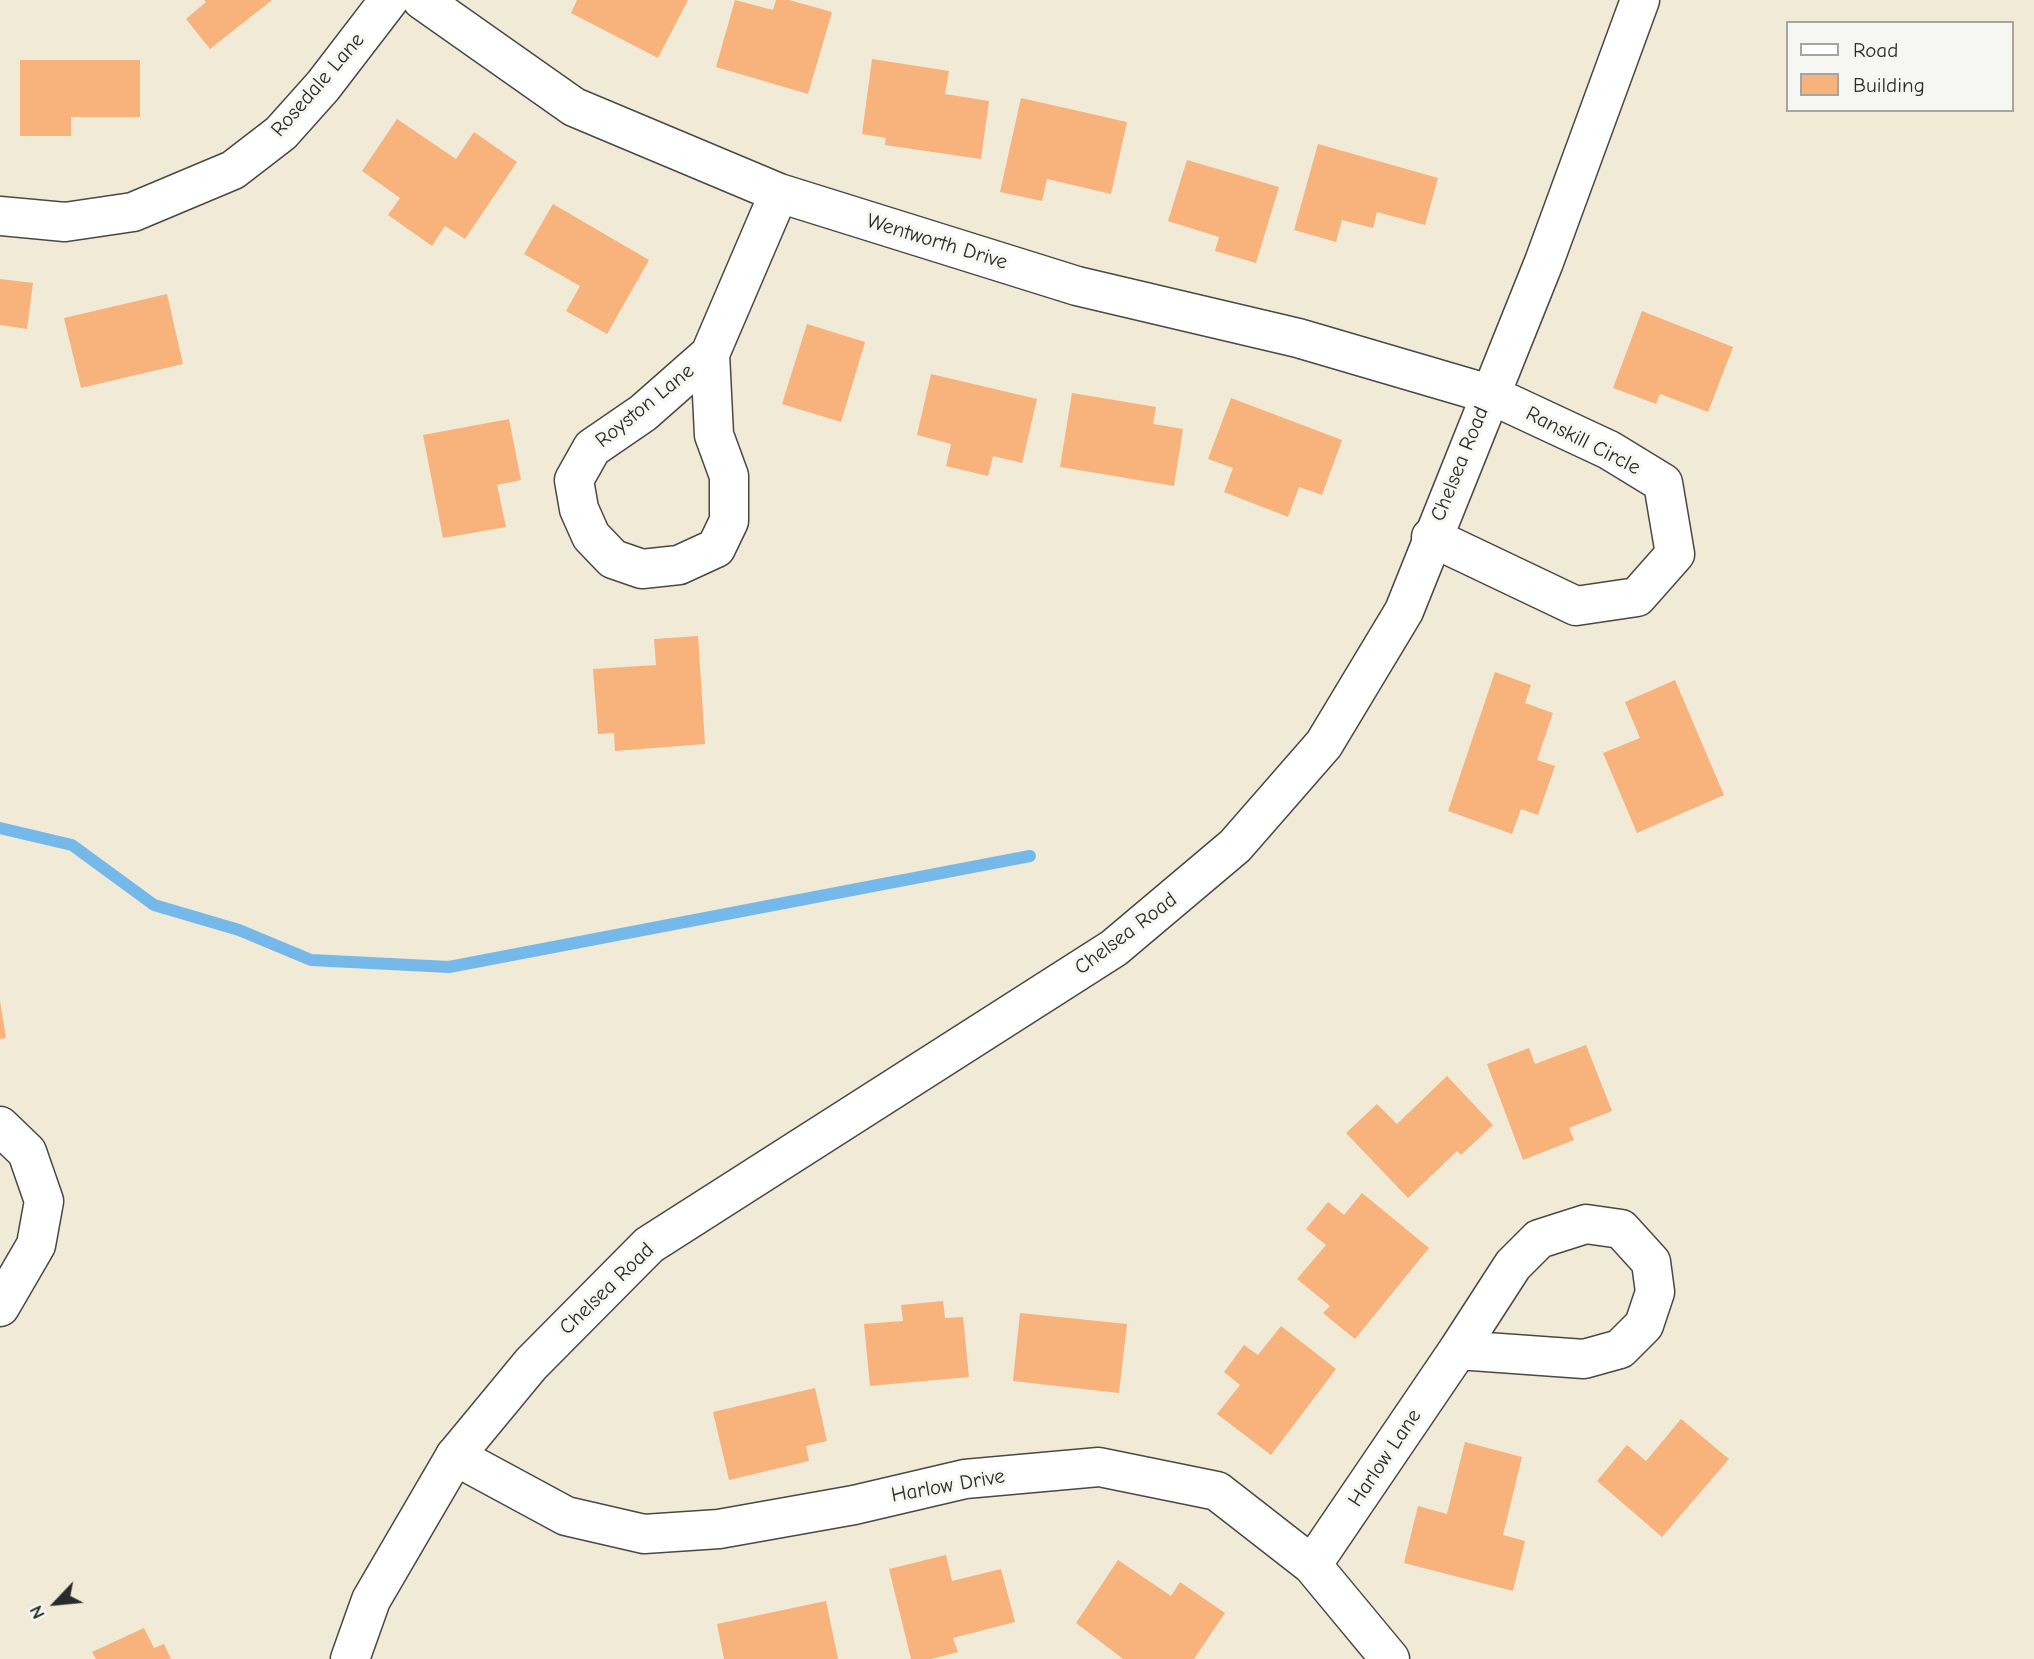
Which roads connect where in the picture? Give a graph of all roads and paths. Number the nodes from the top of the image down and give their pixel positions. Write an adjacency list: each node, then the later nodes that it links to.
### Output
1 (389, 0): 5 (street, Rosedale Lane)
2 (422, 0): 4 (street, Wentworth Drive)
3 (1640, 0): 7 (street, Chelsea Road)
4 (779, 193): 6 (street, Royston Lane); 7 (street, Wentworth Drive)
5 (0, 216)
6 (710, 354): 6 (street, Royston Lane)
7 (1489, 394): 8 (street, Chelsea Road); 8 (street, Ranskill Circle)
8 (1431, 537): 12 (street, Chelsea Road)
9 (0, 1126): 10 (street)
10 (0, 1307)
11 (1458, 1350): 11 (street, Harlow Lane); 13 (street, Harlow Lane)
12 (455, 1456): 13 (street, Harlow Drive); 14 (street, Chelsea Road)
13 (1312, 1565): 15 (street, Harlow Drive)
14 (350, 1659)
15 (1390, 1659)

